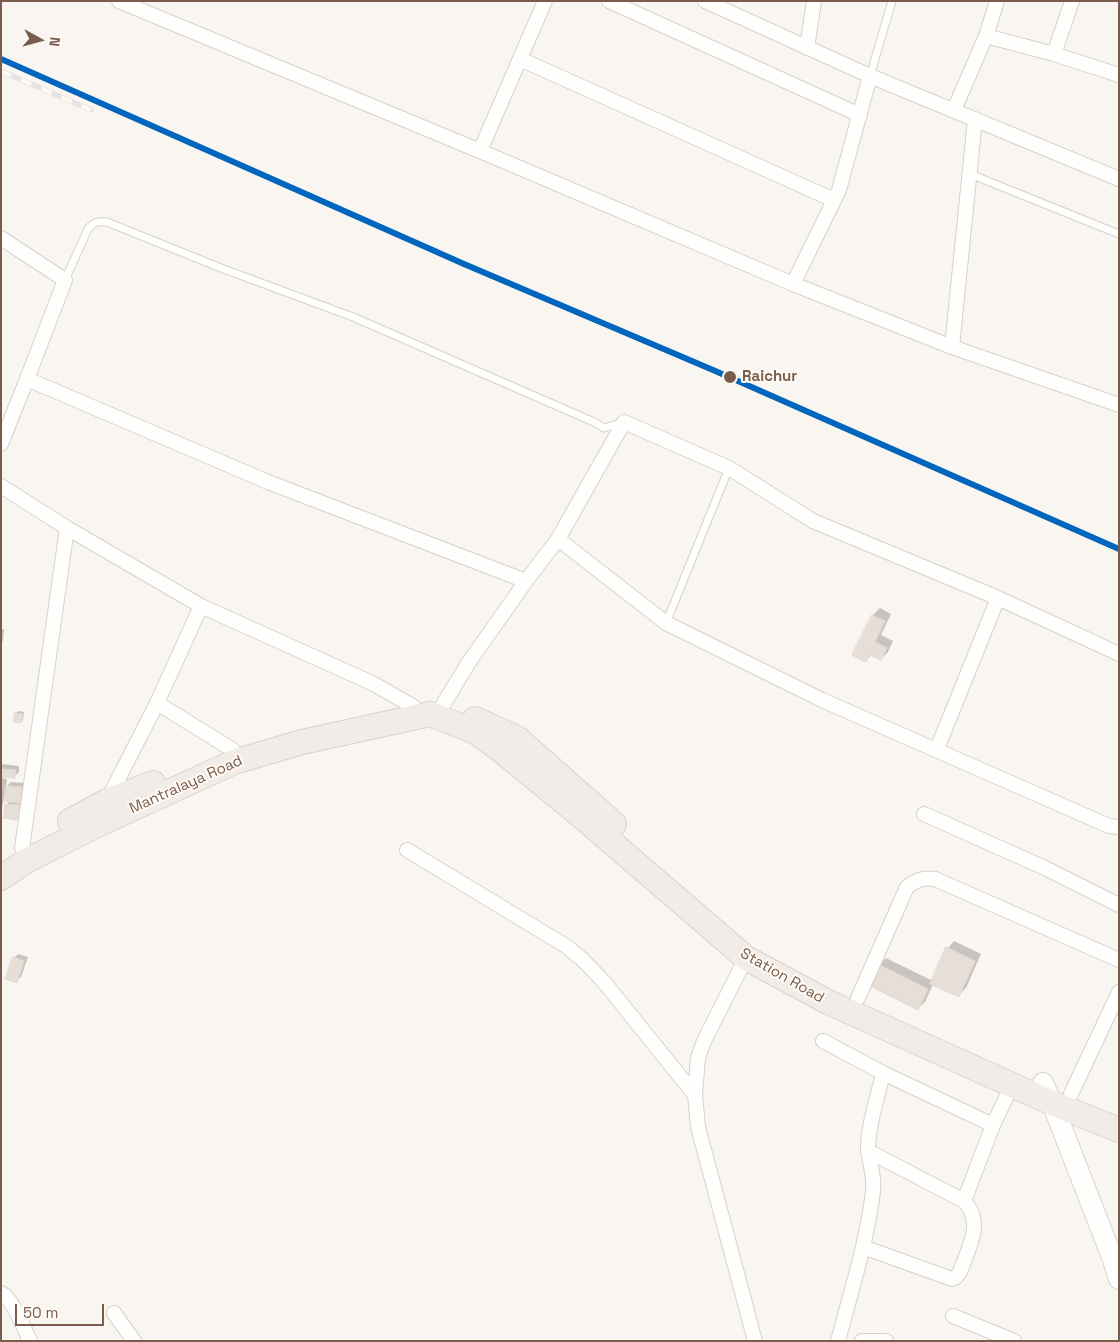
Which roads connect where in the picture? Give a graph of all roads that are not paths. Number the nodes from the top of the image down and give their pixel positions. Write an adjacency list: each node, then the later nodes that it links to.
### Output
1 (119, 1): 18 (street)
2 (545, 1): 12 (street)
3 (609, 1): 16 (street)
4 (704, 1): 10 (street)
5 (814, 1): 10 (street)
6 (892, 1): 14 (lane)
7 (997, 1): 9 (street)
8 (1072, 1): 11 (street)
9 (986, 36): 11 (street); 15 (street)
10 (807, 48): 14 (street)
11 (1054, 54): 13 (street)
12 (520, 59): 18 (street); 21 (street)
13 (1119, 75)
14 (870, 76): 15 (street); 16 (street)
15 (954, 110): 17 (street)
16 (860, 115): 21 (street)
17 (975, 119): 19 (street); 20 (street)
18 (480, 151): 25 (street)
19 (970, 174): 22 (lane); 26 (street)
20 (1119, 178)
21 (834, 200): 25 (street)
22 (1119, 234)
23 (1, 238): 24 (street)
24 (64, 280): 27 (street); 29 (lane)
25 (793, 284): 26 (street)
26 (952, 347): 28 (street)
27 (27, 379): 30 (street); 35 (street)
28 (1119, 405)
29 (624, 422): 31 (street); 34 (street)
30 (1, 444)
31 (729, 468): 36 (street); 38 (lane)
32 (1, 486): 33 (street)
33 (66, 528): 37 (street); 48 (street)
34 (558, 539): 35 (street); 38 (street)
35 (526, 580): 42 (street)
36 (998, 598): 39 (street); 43 (street)
37 (201, 606): 40 (street); 41 (street)
38 (666, 623): 43 (street)
39 (1119, 654)
40 (157, 703): 44 (street); 45 (street)
41 (414, 707): 42 (highway, Mantralaya Road); 44 (highway, Mantralaya Road)
42 (441, 712): 51 (highway, Mantralaya Road); 53 (highway, Station Road); 56 (highway, Station Road)
43 (937, 749): 47 (street)
44 (233, 750): 45 (highway, Mantralaya Road)
45 (107, 801): 48 (highway, Mantralaya Road)
46 (924, 814): 52 (street)
47 (1119, 827)
48 (22, 848): 50 (highway, Mantralaya Road)
49 (407, 850): 61 (street)
50 (1, 860)
51 (1, 878)
52 (1119, 905)
53 (746, 958): 59 (highway, Station Road); 61 (street)
54 (1119, 960): 56 (street)
55 (1119, 992): 60 (street)
56 (858, 998): 60 (highway, Station Road)
57 (823, 1041): 58 (street)
58 (883, 1074): 63 (street); 65 (street)
59 (1012, 1084): 60 (highway, Station Road); 63 (street)
60 (1056, 1093): 62 (highway, Station Road); 64 (highway, Station Road); 68 (main road)
61 (695, 1094): 75 (street)
62 (1119, 1115)
63 (993, 1125): 66 (street)
64 (1119, 1130)
65 (868, 1151): 66 (street); 67 (street)
66 (964, 1201): 67 (street)
67 (862, 1247): 76 (street)
68 (1115, 1258): 69 (main road)
69 (1119, 1279)
70 (1, 1293): 73 (street)
71 (114, 1313): 74 (street)
72 (954, 1316): 79 (street)
73 (30, 1341)
74 (134, 1341)
75 (754, 1341)
76 (838, 1341)
77 (862, 1341): 78 (street)
78 (886, 1341)
79 (1014, 1341)

